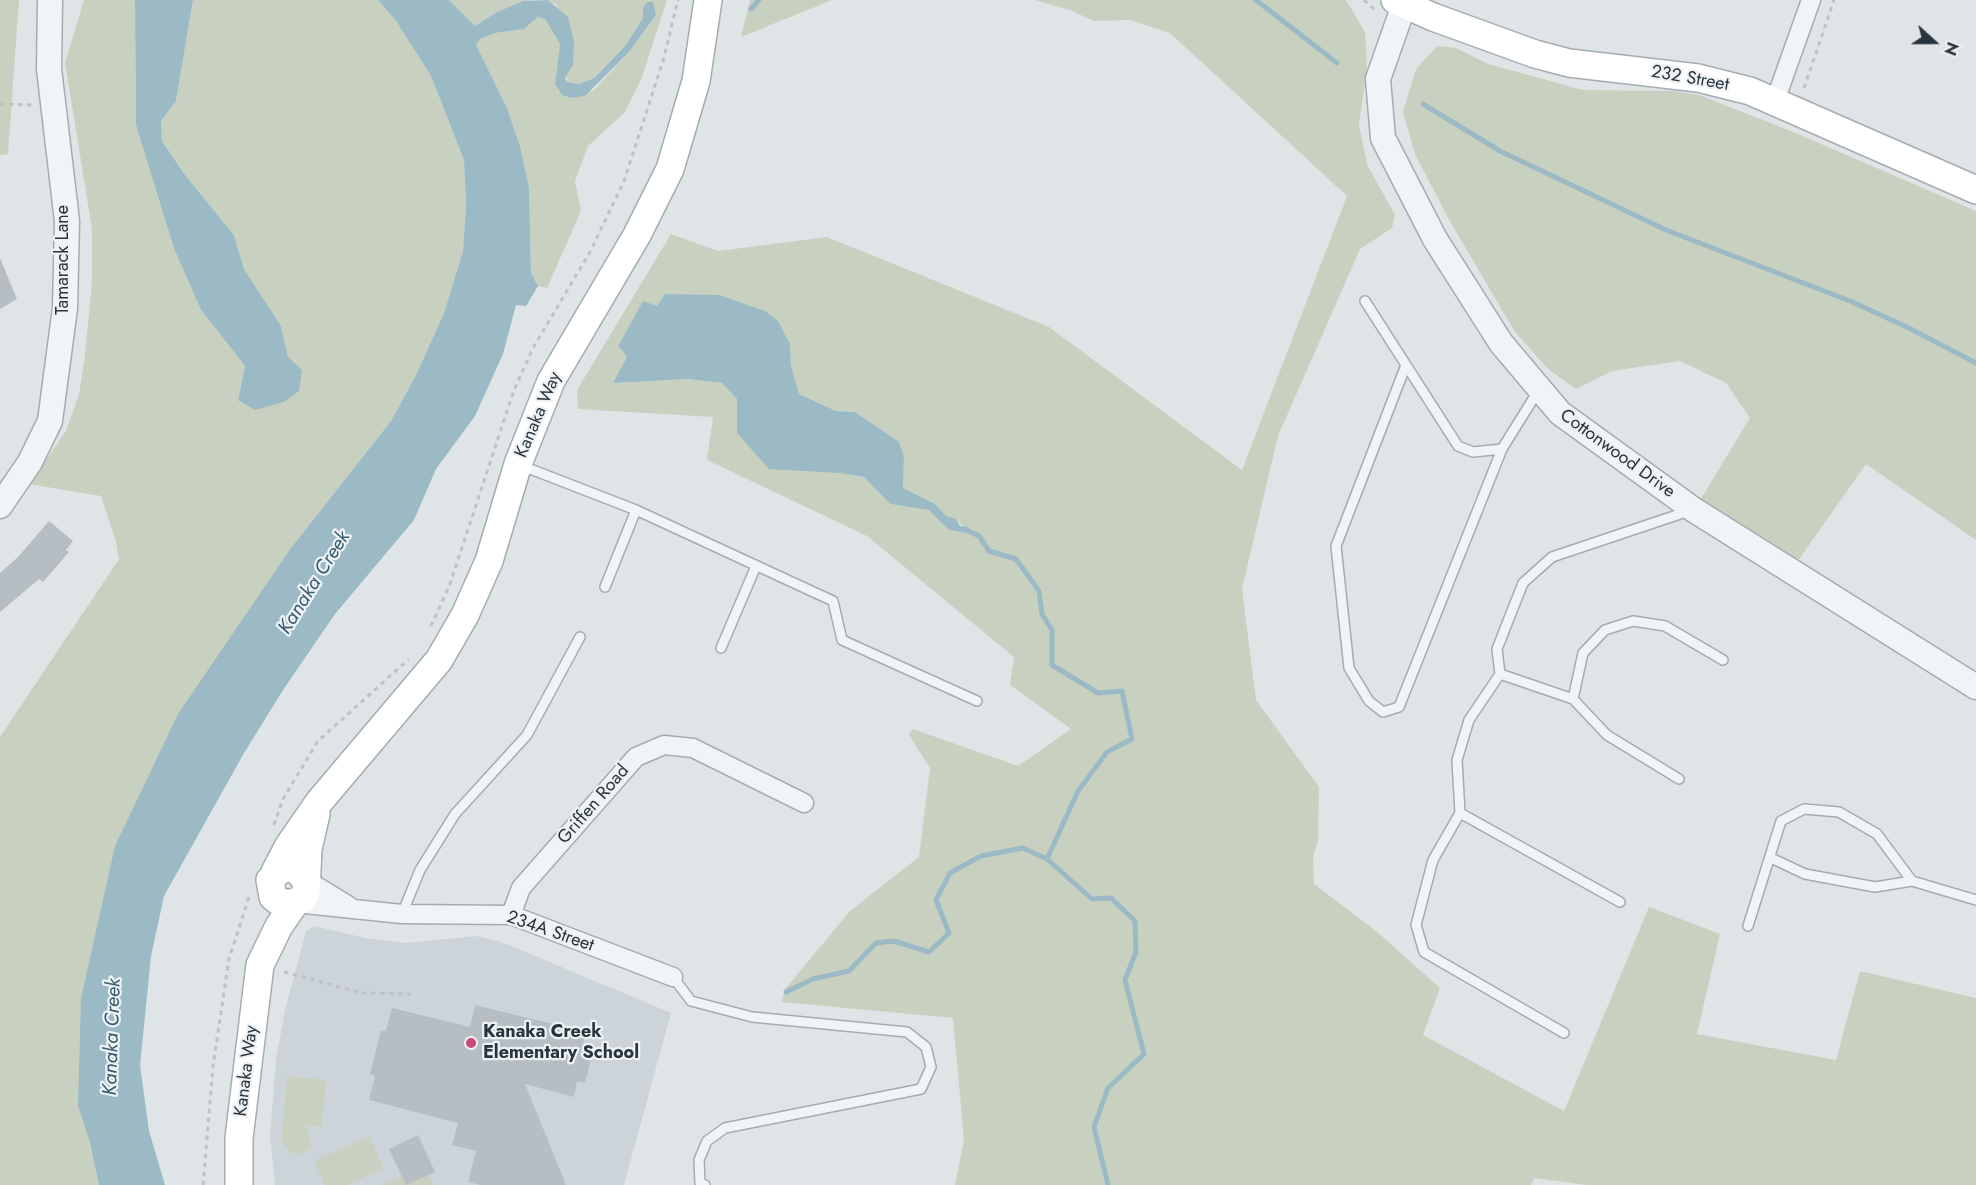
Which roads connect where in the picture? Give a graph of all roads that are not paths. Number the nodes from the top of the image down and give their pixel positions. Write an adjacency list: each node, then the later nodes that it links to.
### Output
1 (50, 0): 12 (street, Tamarack Lane)
2 (708, 0): 11 (main road, Kanaka Way)
3 (1812, 0): 5 (street)
4 (1392, 6): 5 (main road, 232 Street); 9 (street, Cottonwood Drive)
5 (1775, 101): 6 (main road, 232 Street)
6 (1976, 190)
7 (1365, 301): 8 (lane)
8 (1406, 365): 10 (lane); 10 (lane)
9 (1539, 389): 10 (lane); 14 (street, Cottonwood Drive)
10 (1502, 449)
11 (518, 464): 13 (lane); 25 (main road, Kanaka Way)
12 (0, 506)
13 (636, 510): 15 (lane); 16 (lane)
14 (1694, 510): 20 (lane); 21 (street, Cottonwood Drive)
15 (756, 566): 18 (lane); 23 (lane)
16 (605, 587)
17 (580, 637): 36 (lane)
18 (720, 648)
19 (1723, 660): 22 (lane)
20 (1500, 674): 22 (lane); 27 (lane)
21 (1976, 687)
22 (1573, 699): 24 (lane)
23 (977, 701)
24 (1679, 779)
25 (319, 802): 29 (main road, Kanaka Way); 31 (main road, Kanaka Way)
26 (804, 803): 37 (street, Griffen Road)
27 (1460, 813): 33 (lane); 41 (lane)
28 (1771, 858): 30 (lane); 30 (lane); 38 (lane)
29 (305, 879): 31 (main road); 34 (main road); 35 (street, 234A Street)
30 (1912, 881): 32 (lane)
31 (266, 883): 34 (main road); 39 (main road, Kanaka Way)
32 (1976, 900)
33 (1620, 902)
34 (295, 903): 35 (street, 234A Street); 39 (main road, Kanaka Way)
35 (351, 907): 36 (street, 234A Street)
36 (402, 914): 37 (street, 234A Street)
37 (511, 915): 40 (street, 234A Street)
38 (1748, 926)
39 (262, 957): 42 (main road, Kanaka Way)
40 (674, 977): 43 (lane)
41 (1564, 1033)
42 (239, 1185)
43 (705, 1185)

